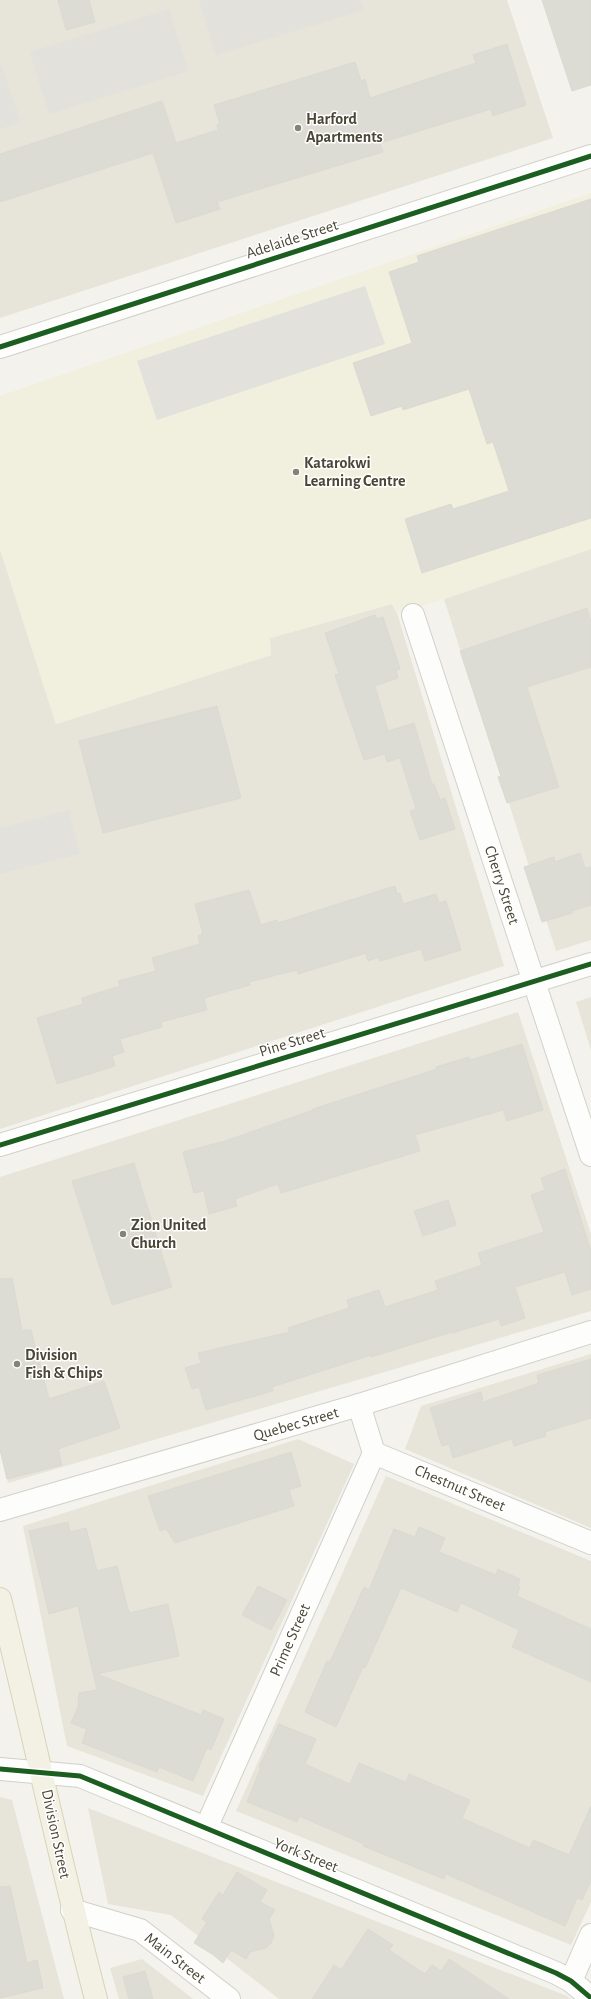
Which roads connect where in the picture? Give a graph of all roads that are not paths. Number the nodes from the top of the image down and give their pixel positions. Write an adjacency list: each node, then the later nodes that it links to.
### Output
1 (591, 156): 2 (street, Adelaide Street)
2 (0, 348)
3 (413, 615): 5 (street, Cherry Street)
4 (591, 964): 5 (street, Pine Street)
5 (534, 981): 6 (street, Pine Street); 7 (street, Cherry Street)
6 (0, 1145)
7 (591, 1155)
8 (591, 1332): 9 (street, Quebec Street)
9 (359, 1405): 10 (street); 11 (street, Quebec Street)
10 (374, 1453): 12 (street, Chestnut Street); 16 (street, Prime Street)
11 (0, 1510)
12 (591, 1543)
13 (0, 1599): 15 (main road, Division Street)
14 (0, 1769): 15 (street, York Street)
15 (42, 1773): 16 (street, York Street); 17 (main road, Division Street)
16 (206, 1828): 19 (street, York Street)
17 (72, 1910): 21 (main road, Division Street); 22 (street, Main Street)
18 (591, 1935): 19 (street)
19 (571, 1981): 20 (street, York Street)
20 (591, 1998)
21 (96, 1999)
22 (229, 1999)

